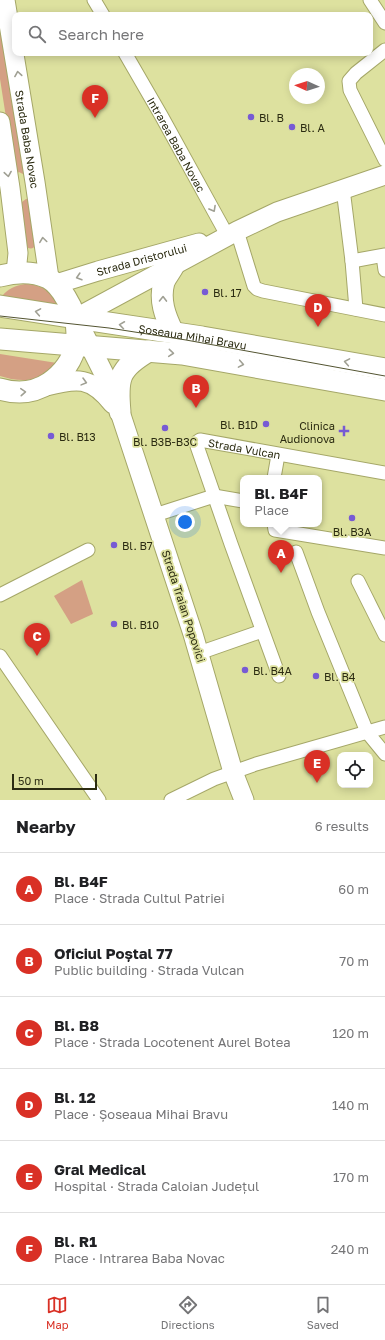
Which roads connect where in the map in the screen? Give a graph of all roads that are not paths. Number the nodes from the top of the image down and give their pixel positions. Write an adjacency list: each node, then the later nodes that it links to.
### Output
1 (5, 0): 6 (street, Strada Baba Novac, one-way to 1)
2 (94, 0): 4 (street)
3 (370, 0): 5 (street)
4 (101, 12)
5 (385, 23)
6 (12, 42)
7 (385, 50): 11 (street)
8 (14, 56): 20 (street, Strada Baba Novac, one-way to 8)
9 (127, 56): 14 (street, Intrarea Baba Novac, one-way to 14)
10 (0, 122): 19 (street, one-way to 19)
11 (385, 160)
12 (385, 175): 13 (street, Strada Dristorului)
13 (343, 189): 14 (street, Strada Dristorului); 16 (street)
14 (232, 233): 17 (street, Strada Dristorului); 20 (street, Strada Dristorului, one-way to 20); 22 (street, Intrarea Baba Novac)
15 (384, 256): 16 (street); 18 (street)
16 (352, 261): 22 (street)
17 (174, 265): 24 (street, Strada Dristorului); 25 (main road, one-way to 17)
18 (385, 270)
19 (8, 274): 20 (main road)
20 (52, 281): 24 (main road)
21 (0, 306): 24 (main road, Șoseaua Mihai Bravu, one-way to 21)
22 (356, 310): 23 (street)
23 (385, 315)
24 (76, 318): 25 (main road, Șoseaua Mihai Bravu, one-way to 24); 27 (main road)
25 (173, 332): 29 (main road, Șoseaua Mihai Bravu, one-way to 25)
26 (0, 339): 27 (main road, Șoseaua Mihai Bravu)
27 (83, 346): 28 (main road, Șoseaua Mihai Bravu); 30 (main road); 33 (street, Strada Traian Popovici)
28 (149, 352): 32 (main road, Șoseaua Mihai Bravu, one-way to 32); 33 (main road)
29 (385, 369)
30 (46, 386): 31 (main road, one-way to 30); 33 (street, Strada Traian Popovici, one-way to 33)
31 (0, 389)
32 (385, 390)
33 (120, 412): 39 (street, Strada Traian Popovici)
34 (278, 455): 35 (street); 36 (street, Strada Vulcan); 37 (street, Strada Vulcan)
35 (385, 473)
36 (275, 475)
37 (214, 496): 38 (street); 39 (street); 46 (street, Strada Vulcan)
38 (240, 500)
39 (154, 515): 48 (street, Strada Traian Popovici)
40 (274, 527): 41 (street)
41 (385, 548)
42 (88, 550): 45 (street)
43 (296, 552): 52 (street)
44 (358, 581): 47 (street)
45 (0, 595)
46 (262, 631): 48 (street); 50 (street, Strada Vulcan)
47 (385, 635)
48 (199, 653): 54 (street, Strada Traian Popovici)
49 (0, 656): 55 (street)
50 (279, 676)
51 (385, 727): 52 (street)
52 (368, 732): 53 (street); 54 (street)
53 (385, 754)
54 (233, 772): 56 (street); 57 (street, Strada Traian Popovici)
55 (99, 800)
56 (171, 800)
57 (244, 800)

